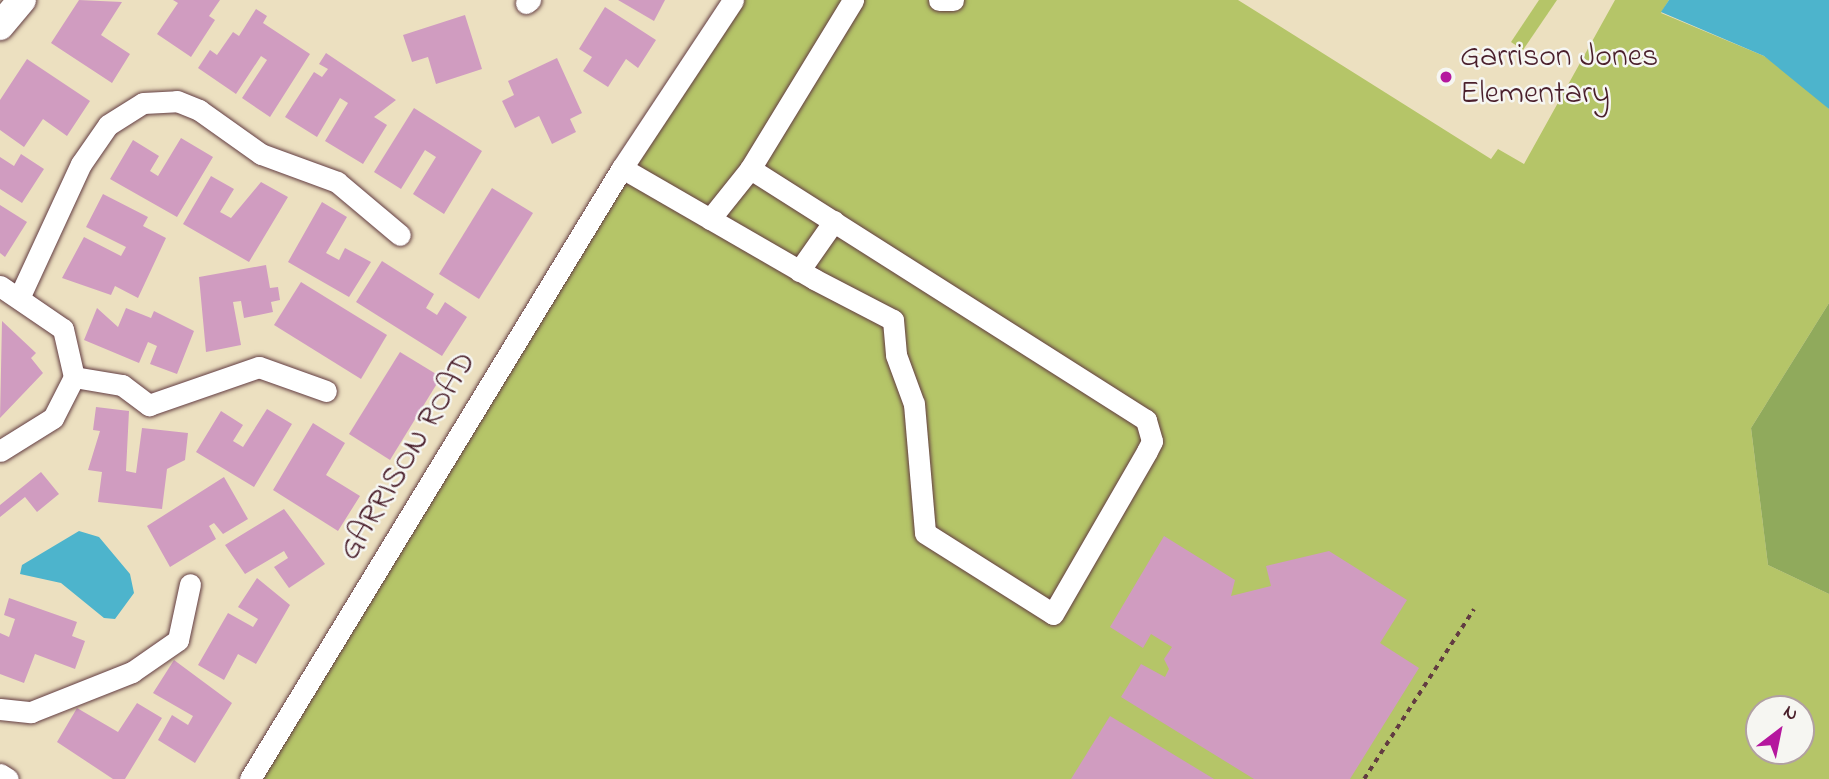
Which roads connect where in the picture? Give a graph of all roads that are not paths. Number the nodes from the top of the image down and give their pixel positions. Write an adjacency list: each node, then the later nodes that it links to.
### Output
1 (22, 0): 7 (main road)
2 (716, 0): 8 (street, GARRISON ROAD)
3 (733, 0): 8 (street, GARRISON ROAD)
4 (853, 0): 9 (street)
5 (939, 0): 6 (street)
6 (953, 0)
7 (0, 26)
8 (622, 168): 10 (street); 23 (street, GARRISON ROAD)
9 (750, 169): 10 (street); 11 (street)
10 (710, 219): 13 (street)
11 (834, 221): 13 (street); 13 (street)
12 (400, 235): 15 (street)
13 (799, 271)
14 (0, 286): 15 (street)
15 (19, 298): 16 (street)
16 (74, 377): 17 (street); 18 (street)
17 (326, 391)
18 (0, 451)
19 (190, 584): 20 (street)
20 (0, 709)
21 (0, 774): 22 (street)
22 (8, 779)
23 (250, 779)

